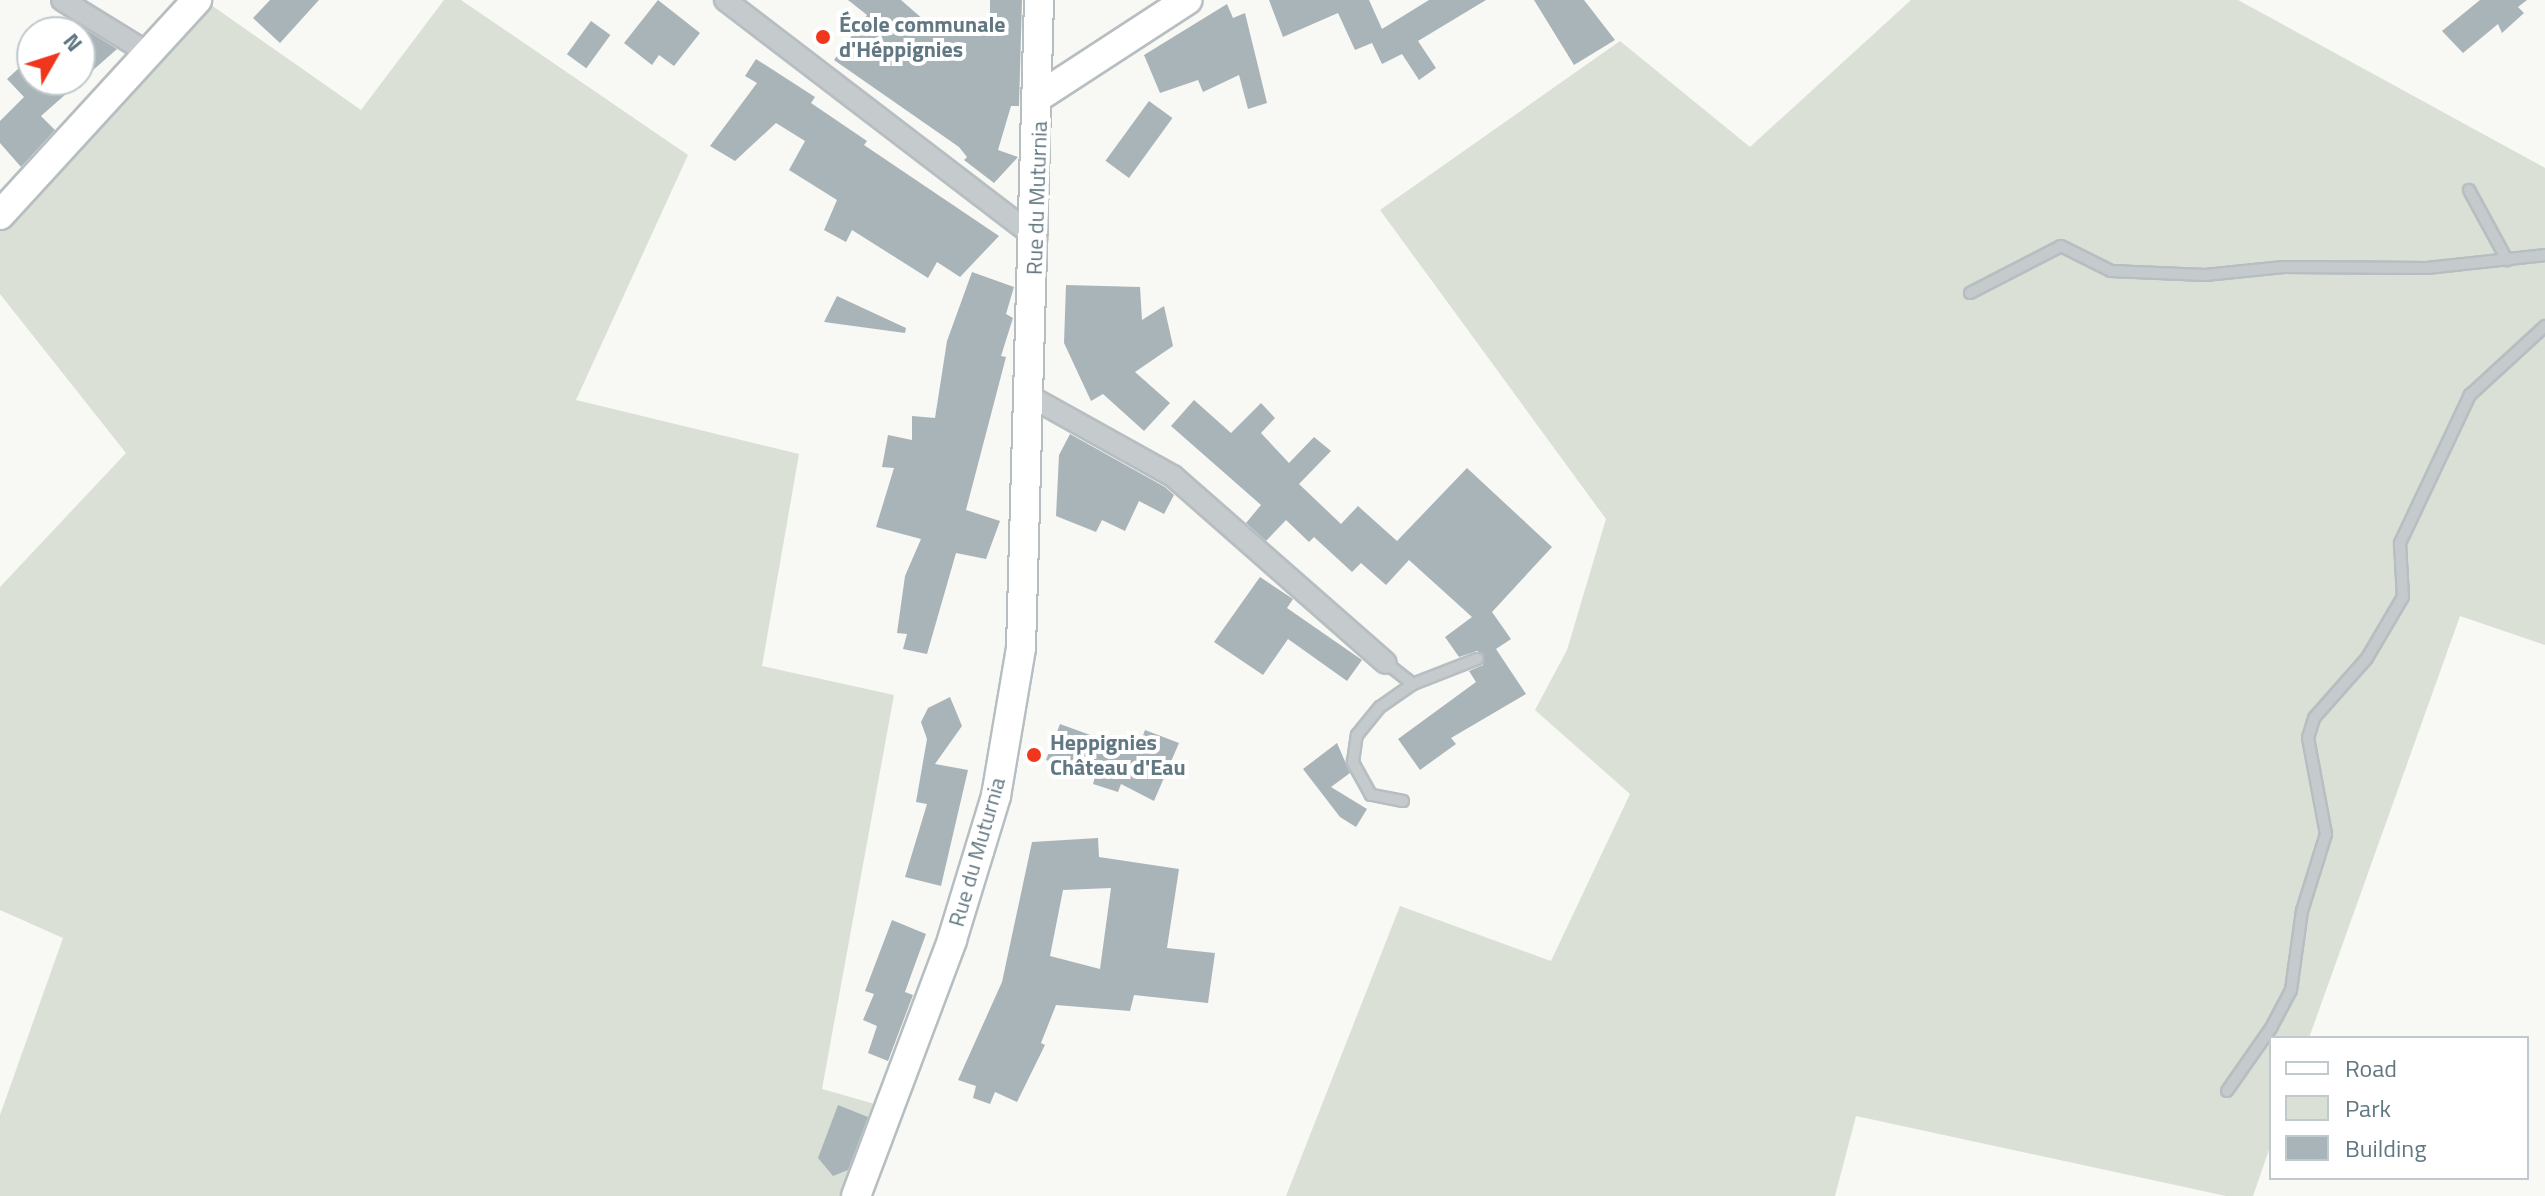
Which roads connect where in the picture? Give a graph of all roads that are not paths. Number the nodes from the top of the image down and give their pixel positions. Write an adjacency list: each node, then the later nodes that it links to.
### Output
1 (62, 0): 6 (street)
2 (197, 0): 6 (street)
3 (725, 0): 10 (street)
4 (1039, 0): 7 (street, Rue du Muturnia)
5 (1187, 0): 7 (street)
6 (148, 53): 9 (street)
7 (1040, 96): 10 (street, Rue du Muturnia)
8 (2469, 190): 12 (lane)
9 (0, 215)
10 (1036, 238): 15 (street, Rue du Muturnia)
11 (2545, 255): 12 (lane)
12 (2507, 260): 13 (lane)
13 (1970, 293)
14 (2545, 326): 20 (lane)
15 (1031, 397): 17 (street); 21 (street, Rue du Muturnia)
16 (1477, 659): 18 (lane)
17 (1386, 663): 18 (lane)
18 (1413, 684): 19 (lane)
19 (1403, 801)
20 (2227, 1091)
21 (856, 1196)

